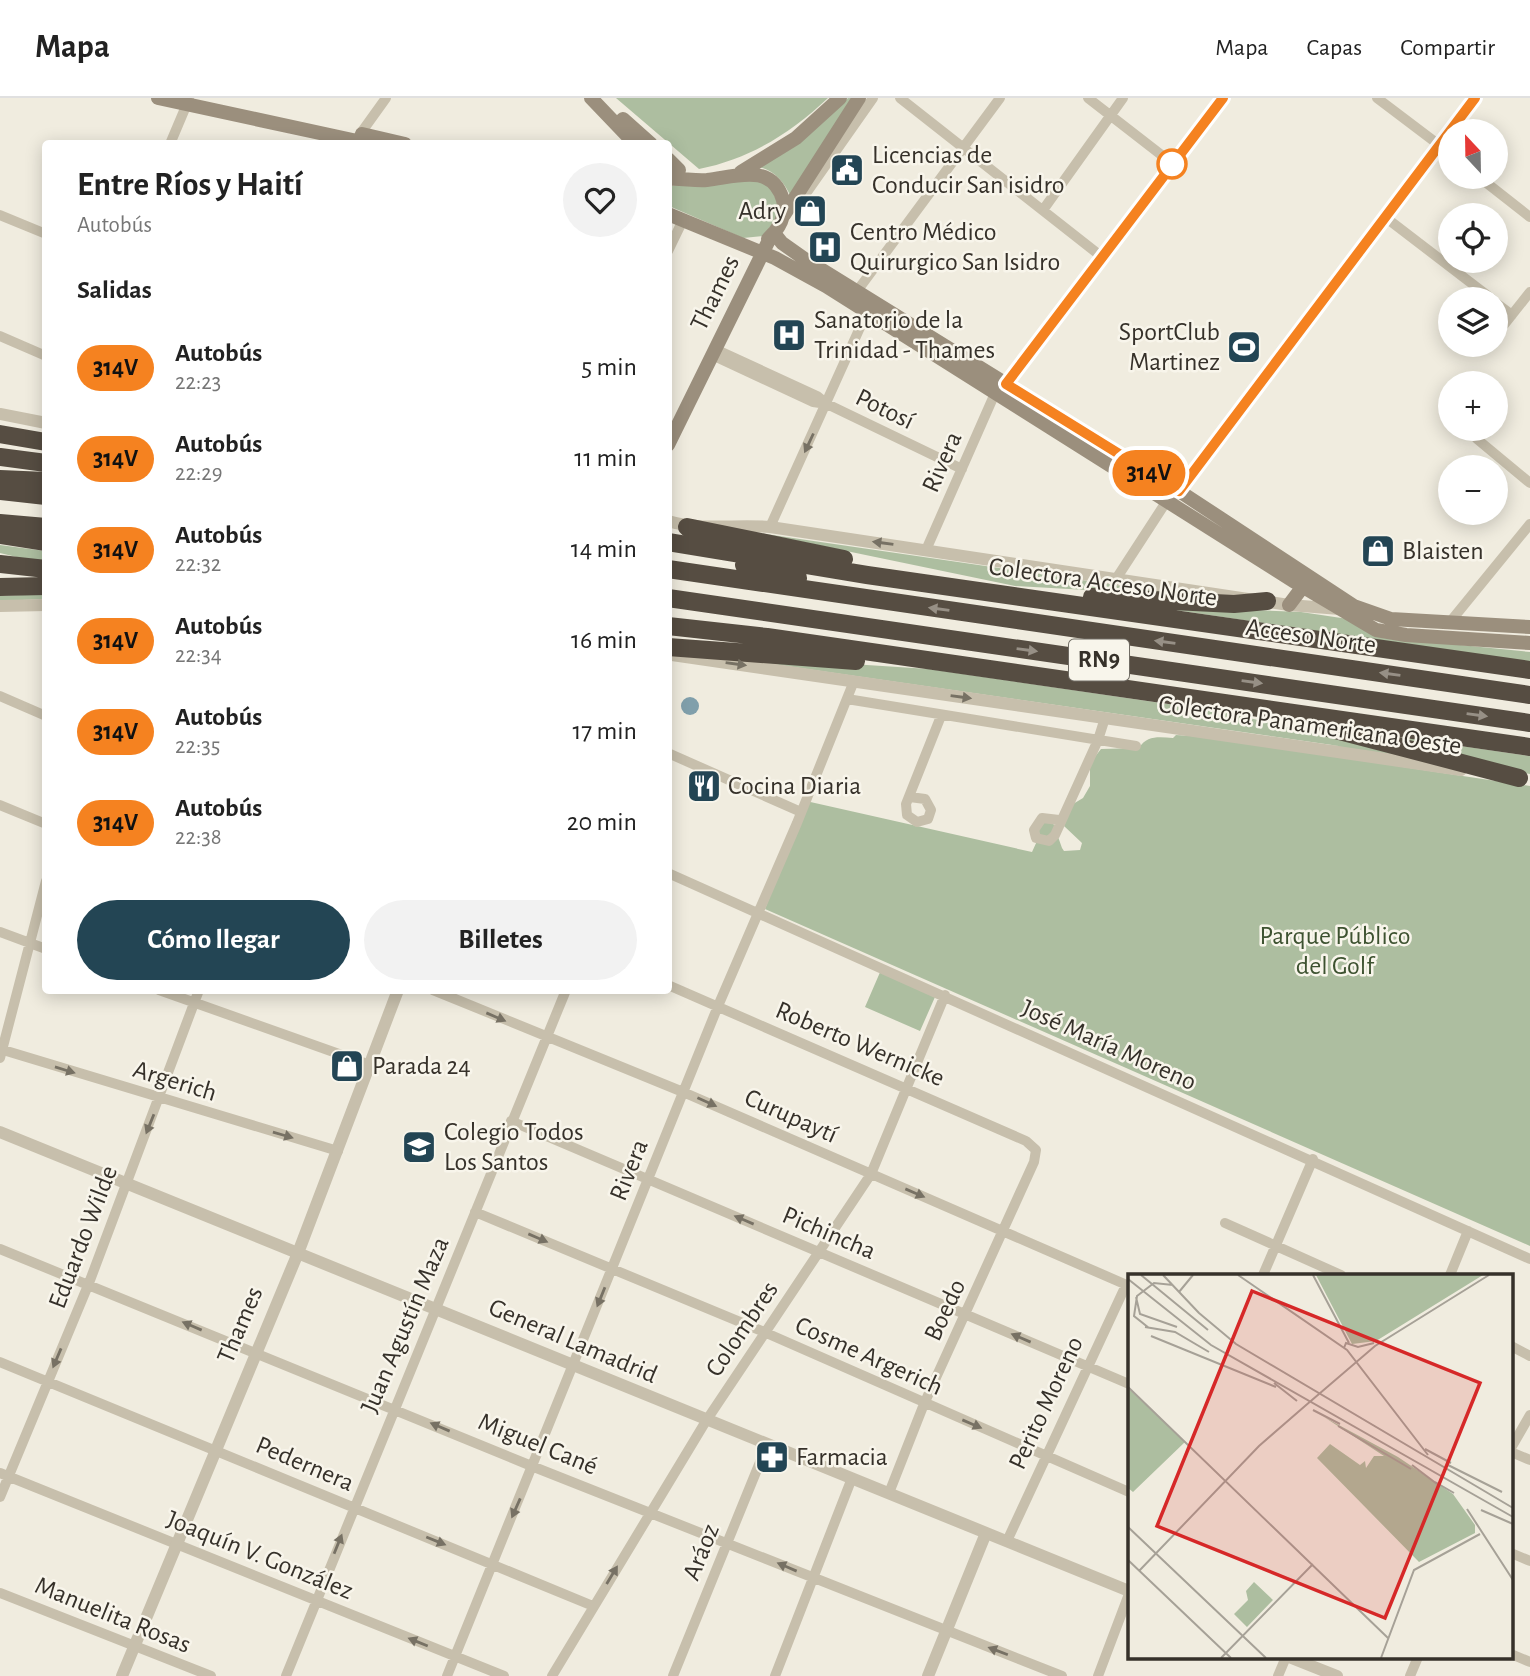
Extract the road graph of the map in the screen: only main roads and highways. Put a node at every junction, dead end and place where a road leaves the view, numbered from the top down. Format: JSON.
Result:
{"nodes":[{"id":1,"x":158,"y":98,"type":"edge"},
{"id":2,"x":591,"y":98,"type":"edge"},
{"id":3,"x":840,"y":98,"type":"edge"},
{"id":4,"x":859,"y":98,"type":"edge"},
{"id":5,"x":192,"y":100,"type":"edge"},
{"id":6,"x":609,"y":113,"type":"junction"},
{"id":7,"x":361,"y":140,"type":"edge"},
{"id":8,"x":632,"y":140,"type":"edge"},
{"id":9,"x":646,"y":140,"type":"edge"},
{"id":10,"x":672,"y":173,"type":"edge"},
{"id":11,"x":740,"y":173,"type":"junction"},
{"id":12,"x":672,"y":216,"type":"edge"},
{"id":13,"x":776,"y":229,"type":"junction"},
{"id":14,"x":740,"y":245,"type":"junction"},
{"id":15,"x":761,"y":254,"type":"junction"},
{"id":16,"x":1001,"y":388,"type":"junction"},
{"id":17,"x":0,"y":434,"type":"edge"},
{"id":18,"x":672,"y":437,"type":"edge"},
{"id":19,"x":42,"y":441,"type":"edge"},
{"id":20,"x":0,"y":457,"type":"edge"},
{"id":21,"x":42,"y":462,"type":"edge"},
{"id":22,"x":0,"y":479,"type":"edge"},
{"id":23,"x":42,"y":481,"type":"edge"},
{"id":24,"x":0,"y":491,"type":"edge"},
{"id":25,"x":42,"y":496,"type":"edge"},
{"id":26,"x":0,"y":523,"type":"edge"},
{"id":27,"x":42,"y":527,"type":"edge"},
{"id":28,"x":687,"y":527,"type":"road end"},
{"id":29,"x":0,"y":535,"type":"edge"},
{"id":30,"x":42,"y":541,"type":"edge"},
{"id":31,"x":672,"y":543,"type":"edge"},
{"id":32,"x":672,"y":552,"type":"edge"},
{"id":33,"x":0,"y":564,"type":"edge"},
{"id":34,"x":42,"y":569,"type":"edge"},
{"id":35,"x":672,"y":570,"type":"edge"},
{"id":36,"x":1306,"y":582,"type":"junction"},
{"id":37,"x":42,"y":586,"type":"edge"},
{"id":38,"x":0,"y":587,"type":"edge"},
{"id":39,"x":992,"y":593,"type":"junction"},
{"id":40,"x":672,"y":599,"type":"edge"},
{"id":41,"x":1266,"y":601,"type":"road end"},
{"id":42,"x":911,"y":605,"type":"junction"},
{"id":43,"x":1289,"y":605,"type":"road end"},
{"id":44,"x":1347,"y":608,"type":"junction"},
{"id":45,"x":672,"y":617,"type":"edge"},
{"id":46,"x":672,"y":627,"type":"edge"},
{"id":47,"x":1530,"y":627,"type":"edge"},
{"id":48,"x":894,"y":631,"type":"junction"},
{"id":49,"x":1530,"y":643,"type":"edge"},
{"id":50,"x":672,"y":647,"type":"edge"},
{"id":51,"x":975,"y":667,"type":"junction"},
{"id":52,"x":1530,"y":670,"type":"edge"},
{"id":53,"x":1530,"y":695,"type":"edge"},
{"id":54,"x":1219,"y":703,"type":"junction"},
{"id":55,"x":1530,"y":723,"type":"edge"},
{"id":56,"x":1530,"y":747,"type":"edge"},
{"id":57,"x":1524,"y":779,"type":"edge"}],
"edges":[{"from":1,"to":5,"type":"main road"},
{"from":2,"to":6,"type":"main road"},
{"from":3,"to":11,"type":"main road"},
{"from":4,"to":13,"type":"main road","name":"Thames"},
{"from":5,"to":7,"type":"main road"},
{"from":6,"to":8,"type":"main road"},
{"from":6,"to":9,"type":"main road"},
{"from":10,"to":11,"type":"main road"},
{"from":11,"to":13,"type":"main road"},
{"from":12,"to":14,"type":"main road"},
{"from":13,"to":14,"type":"main road"},
{"from":13,"to":15,"type":"main road","name":"Thames"},
{"from":13,"to":16,"type":"main road"},
{"from":14,"to":15,"type":"main road"},
{"from":15,"to":16,"type":"main road"},
{"from":15,"to":18,"type":"main road","name":"Thames"},
{"from":16,"to":36,"type":"main road"},
{"from":17,"to":19,"type":"highway"},
{"from":20,"to":21,"type":"highway"},
{"from":22,"to":23,"type":"highway"},
{"from":24,"to":25,"type":"highway"},
{"from":26,"to":27,"type":"highway"},
{"from":28,"to":39,"type":"highway"},
{"from":29,"to":30,"type":"highway"},
{"from":31,"to":39,"type":"highway","name":"Colectora Acceso Norte"},
{"from":32,"to":42,"type":"highway"},
{"from":33,"to":34,"type":"highway"},
{"from":35,"to":42,"type":"highway","name":"Acceso Norte","number":"RN9"},
{"from":36,"to":43,"type":"main road"},
{"from":36,"to":44,"type":"main road"},
{"from":37,"to":38,"type":"highway"},
{"from":39,"to":41,"type":"highway"},
{"from":39,"to":52,"type":"highway","name":"Colectora Acceso Norte"},
{"from":40,"to":48,"type":"highway","name":"Acceso Norte","number":"RN9"},
{"from":53,"to":42,"type":"highway","name":"Acceso Norte","number":"RN9","one_way":true},
{"from":44,"to":47,"type":"main road"},
{"from":44,"to":49,"type":"main road"},
{"from":45,"to":48,"type":"highway"},
{"from":46,"to":51,"type":"highway"},
{"from":48,"to":55,"type":"highway","name":"Acceso Norte","number":"RN9","one_way":true},
{"from":50,"to":51,"type":"highway"},
{"from":51,"to":54,"type":"highway"},
{"from":54,"to":56,"type":"highway"},
{"from":54,"to":57,"type":"highway"}]}
